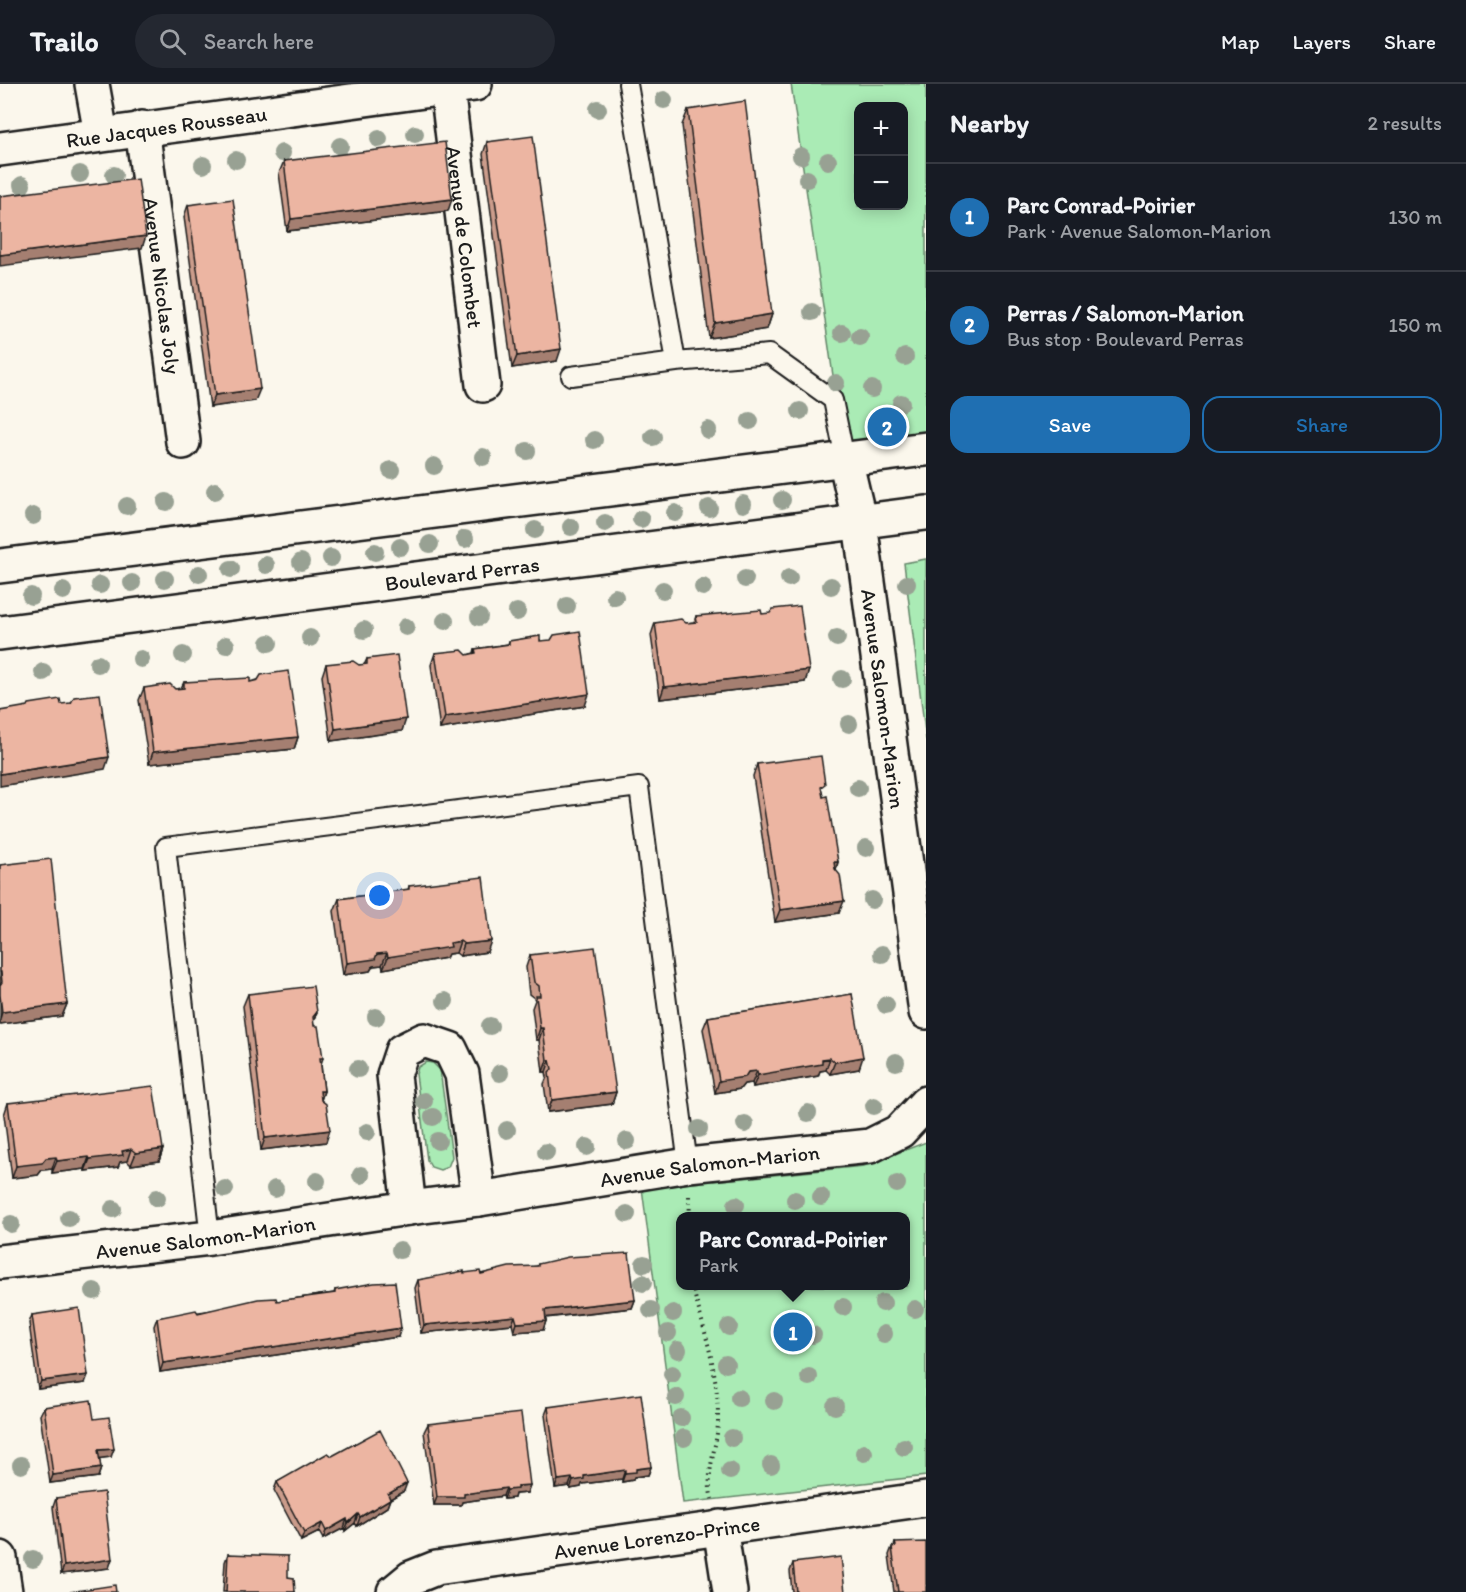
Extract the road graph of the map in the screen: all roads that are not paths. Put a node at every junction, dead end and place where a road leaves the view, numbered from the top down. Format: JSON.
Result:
{"nodes":[{"id":1,"x":92,"y":84,"type":"edge"},
{"id":2,"x":628,"y":84,"type":"edge"},
{"id":3,"x":461,"y":86,"type":"edge"},
{"id":4,"x":390,"y":89,"type":"edge"},
{"id":5,"x":142,"y":129,"type":"junction"},
{"id":6,"x":101,"y":134,"type":"junction"},
{"id":7,"x":0,"y":149,"type":"edge"},
{"id":8,"x":676,"y":362,"type":"junction"},
{"id":9,"x":571,"y":376,"type":"dead end"},
{"id":10,"x":483,"y":385,"type":"dead end"},
{"id":11,"x":183,"y":442,"type":"dead end"},
{"id":12,"x":926,"y":448,"type":"edge"},
{"id":13,"x":845,"y":459,"type":"junction"},
{"id":14,"x":926,"y":513,"type":"edge"},
{"id":15,"x":860,"y":523,"type":"junction"},
{"id":16,"x":0,"y":566,"type":"edge"},
{"id":17,"x":0,"y":633,"type":"edge"},
{"id":18,"x":926,"y":1012,"type":"edge"},
{"id":19,"x":926,"y":1103,"type":"edge"},
{"id":20,"x":688,"y":1165,"type":"junction"},
{"id":21,"x":479,"y":1199,"type":"junction"},
{"id":22,"x":409,"y":1209,"type":"junction"},
{"id":23,"x":210,"y":1238,"type":"junction"},
{"id":24,"x":0,"y":1262,"type":"edge"},
{"id":25,"x":926,"y":1499,"type":"edge"},
{"id":26,"x":720,"y":1527,"type":"junction"},
{"id":27,"x":0,"y":1558,"type":"edge"},
{"id":28,"x":5,"y":1592,"type":"edge"},
{"id":29,"x":394,"y":1592,"type":"edge"},
{"id":30,"x":730,"y":1592,"type":"edge"}],
"edges":[{"from":1,"to":6,"type":"street"},
{"from":2,"to":8,"type":"lane"},
{"from":3,"to":4,"type":"street","name":"Rue Jacques Rousseau"},
{"from":3,"to":10,"type":"street","name":"Avenue de Colombet"},
{"from":4,"to":5,"type":"street","name":"Rue Jacques Rousseau"},
{"from":5,"to":6,"type":"street","name":"Rue Jacques Rousseau"},
{"from":5,"to":11,"type":"street","name":"Avenue Nicolas Joly"},
{"from":6,"to":7,"type":"street","name":"Rue Jacques Rousseau"},
{"from":8,"to":9,"type":"lane"},
{"from":8,"to":13,"type":"lane"},
{"from":12,"to":13,"type":"street"},
{"from":13,"to":15,"type":"street","name":"Avenue Salomon-Marion"},
{"from":13,"to":16,"type":"street"},
{"from":14,"to":15,"type":"street","name":"Boulevard Perras"},
{"from":15,"to":17,"type":"street","name":"Boulevard Perras"},
{"from":15,"to":18,"type":"street","name":"Avenue Salomon-Marion"},
{"from":19,"to":20,"type":"street","name":"Avenue Salomon-Marion"},
{"from":20,"to":21,"type":"street","name":"Avenue Salomon-Marion"},
{"from":20,"to":23,"type":"lane"},
{"from":21,"to":22,"type":"street","name":"Avenue Salomon-Marion"},
{"from":21,"to":22,"type":"street"},
{"from":22,"to":23,"type":"street","name":"Avenue Salomon-Marion"},
{"from":23,"to":24,"type":"street","name":"Avenue Salomon-Marion"},
{"from":25,"to":26,"type":"street","name":"Avenue Lorenzo-Prince"},
{"from":26,"to":29,"type":"street","name":"Avenue Lorenzo-Prince"},
{"from":26,"to":30,"type":"street"},
{"from":27,"to":28,"type":"street"}]}
